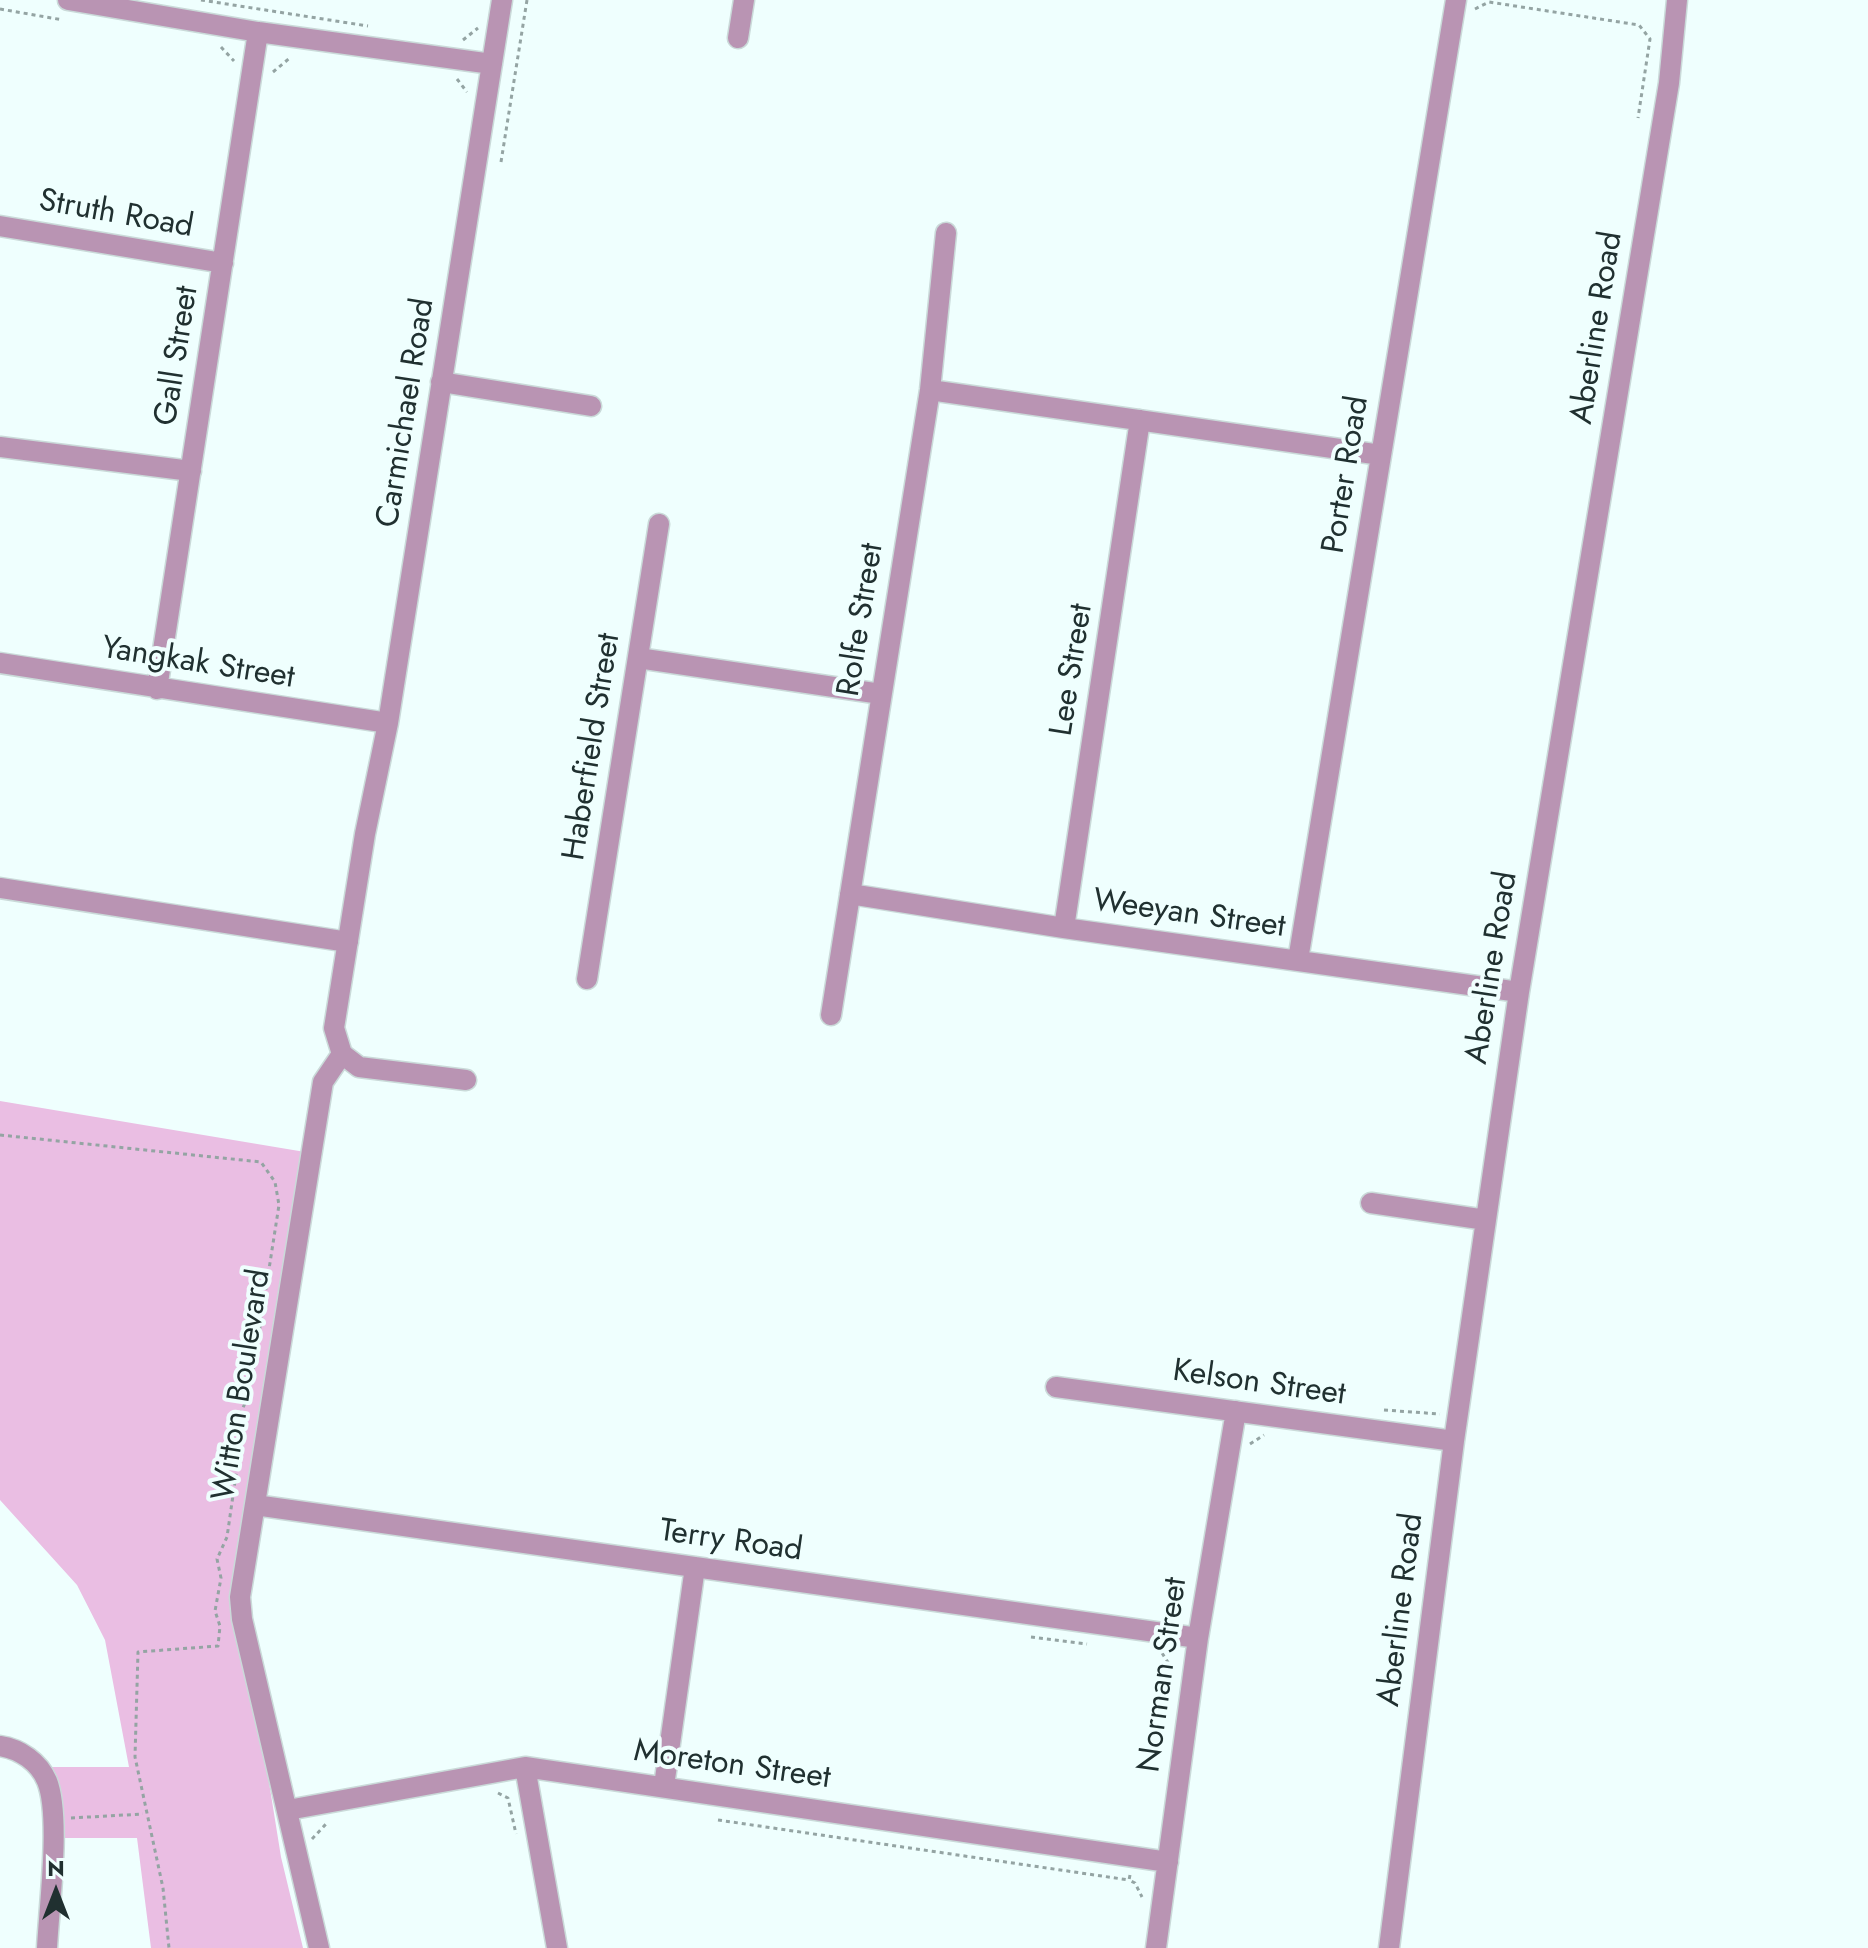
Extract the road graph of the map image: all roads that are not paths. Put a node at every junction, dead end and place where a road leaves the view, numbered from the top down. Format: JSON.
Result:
{"nodes":[{"id":1,"x":502,"y":0,"type":"edge"},
{"id":2,"x":744,"y":0,"type":"edge"},
{"id":3,"x":1456,"y":0,"type":"edge"},
{"id":4,"x":1677,"y":0,"type":"edge"},
{"id":5,"x":66,"y":10,"type":"edge"},
{"id":6,"x":258,"y":32,"type":"junction"},
{"id":7,"x":738,"y":38,"type":"dead end"},
{"id":8,"x":492,"y":64,"type":"junction"},
{"id":9,"x":0,"y":226,"type":"edge"},
{"id":10,"x":946,"y":233,"type":"dead end"},
{"id":11,"x":223,"y":263,"type":"junction"},
{"id":12,"x":441,"y":382,"type":"junction"},
{"id":13,"x":930,"y":390,"type":"junction"},
{"id":14,"x":591,"y":406,"type":"dead end"},
{"id":15,"x":1140,"y":420,"type":"junction"},
{"id":16,"x":0,"y":447,"type":"edge"},
{"id":17,"x":1381,"y":455,"type":"junction"},
{"id":18,"x":191,"y":471,"type":"junction"},
{"id":19,"x":659,"y":524,"type":"dead end"},
{"id":20,"x":638,"y":658,"type":"junction"},
{"id":21,"x":0,"y":663,"type":"edge"},
{"id":22,"x":157,"y":689,"type":"junction"},
{"id":23,"x":881,"y":694,"type":"junction"},
{"id":24,"x":388,"y":723,"type":"junction"},
{"id":25,"x":0,"y":888,"type":"edge"},
{"id":26,"x":850,"y":894,"type":"junction"},
{"id":27,"x":1064,"y":928,"type":"junction"},
{"id":28,"x":348,"y":942,"type":"junction"},
{"id":29,"x":1298,"y":960,"type":"junction"},
{"id":30,"x":587,"y":979,"type":"dead end"},
{"id":31,"x":1519,"y":992,"type":"junction"},
{"id":32,"x":831,"y":1015,"type":"dead end"},
{"id":33,"x":342,"y":1054,"type":"junction"},
{"id":34,"x":466,"y":1080,"type":"dead end"},
{"id":35,"x":1371,"y":1203,"type":"dead end"},
{"id":36,"x":1486,"y":1220,"type":"junction"},
{"id":37,"x":1056,"y":1387,"type":"dead end"},
{"id":38,"x":1236,"y":1411,"type":"junction"},
{"id":39,"x":1454,"y":1441,"type":"junction"},
{"id":40,"x":255,"y":1505,"type":"junction"},
{"id":41,"x":695,"y":1567,"type":"junction"},
{"id":42,"x":1198,"y":1638,"type":"junction"},
{"id":43,"x":0,"y":1746,"type":"edge"},
{"id":44,"x":525,"y":1767,"type":"junction"},
{"id":45,"x":664,"y":1786,"type":"junction"},
{"id":46,"x":288,"y":1810,"type":"junction"},
{"id":47,"x":1168,"y":1862,"type":"junction"},
{"id":48,"x":47,"y":1948,"type":"edge"},
{"id":49,"x":319,"y":1948,"type":"edge"},
{"id":50,"x":557,"y":1948,"type":"edge"},
{"id":51,"x":1156,"y":1948,"type":"edge"},
{"id":52,"x":1389,"y":1948,"type":"edge"}],
"edges":[{"from":1,"to":8,"type":"street","name":"Carmichael Road"},
{"from":2,"to":7,"type":"street"},
{"from":3,"to":17,"type":"street","name":"Porter Road"},
{"from":4,"to":31,"type":"street","name":"Aberline Road"},
{"from":5,"to":6,"type":"street"},
{"from":6,"to":8,"type":"street"},
{"from":6,"to":11,"type":"street","name":"Gall Street"},
{"from":8,"to":12,"type":"street","name":"Carmichael Road"},
{"from":9,"to":11,"type":"street","name":"Struth Road"},
{"from":10,"to":13,"type":"street","name":"Rolfe Street"},
{"from":11,"to":18,"type":"street","name":"Gall Street"},
{"from":12,"to":14,"type":"street"},
{"from":12,"to":24,"type":"street","name":"Carmichael Road"},
{"from":13,"to":15,"type":"street"},
{"from":13,"to":23,"type":"street","name":"Rolfe Street"},
{"from":15,"to":17,"type":"street"},
{"from":15,"to":27,"type":"street","name":"Lee Street"},
{"from":16,"to":18,"type":"street"},
{"from":17,"to":29,"type":"street","name":"Porter Road"},
{"from":18,"to":22,"type":"street","name":"Gall Street"},
{"from":19,"to":20,"type":"street","name":"Haberfield Street"},
{"from":20,"to":23,"type":"street"},
{"from":20,"to":30,"type":"street","name":"Haberfield Street"},
{"from":21,"to":22,"type":"street","name":"Yangkak Street"},
{"from":22,"to":24,"type":"street","name":"Yangkak Street"},
{"from":23,"to":26,"type":"street","name":"Rolfe Street"},
{"from":24,"to":28,"type":"street","name":"Carmichael Road"},
{"from":25,"to":28,"type":"street"},
{"from":26,"to":27,"type":"street","name":"Weeyan Street"},
{"from":26,"to":32,"type":"street","name":"Rolfe Street"},
{"from":27,"to":29,"type":"street","name":"Weeyan Street"},
{"from":28,"to":33,"type":"street"},
{"from":29,"to":31,"type":"street","name":"Weeyan Street"},
{"from":31,"to":36,"type":"street","name":"Aberline Road"},
{"from":33,"to":34,"type":"street"},
{"from":33,"to":40,"type":"street","name":"Witton Boulevard"},
{"from":35,"to":36,"type":"street"},
{"from":36,"to":39,"type":"street","name":"Aberline Road"},
{"from":37,"to":38,"type":"street","name":"Kelson Street"},
{"from":38,"to":39,"type":"street","name":"Kelson Street"},
{"from":38,"to":42,"type":"street","name":"Norman Street"},
{"from":39,"to":52,"type":"street","name":"Aberline Road"},
{"from":40,"to":41,"type":"street","name":"Terry Road"},
{"from":40,"to":46,"type":"street","name":"Witton Boulevard"},
{"from":41,"to":42,"type":"street","name":"Terry Road"},
{"from":41,"to":45,"type":"street"},
{"from":42,"to":47,"type":"street","name":"Norman Street"},
{"from":43,"to":48,"type":"street"},
{"from":44,"to":45,"type":"street","name":"Moreton Street"},
{"from":44,"to":46,"type":"street","name":"Moreton Street"},
{"from":44,"to":50,"type":"street"},
{"from":45,"to":47,"type":"street","name":"Moreton Street"},
{"from":46,"to":49,"type":"street","name":"Witton Boulevard"},
{"from":47,"to":51,"type":"street","name":"Norman Street"}]}
